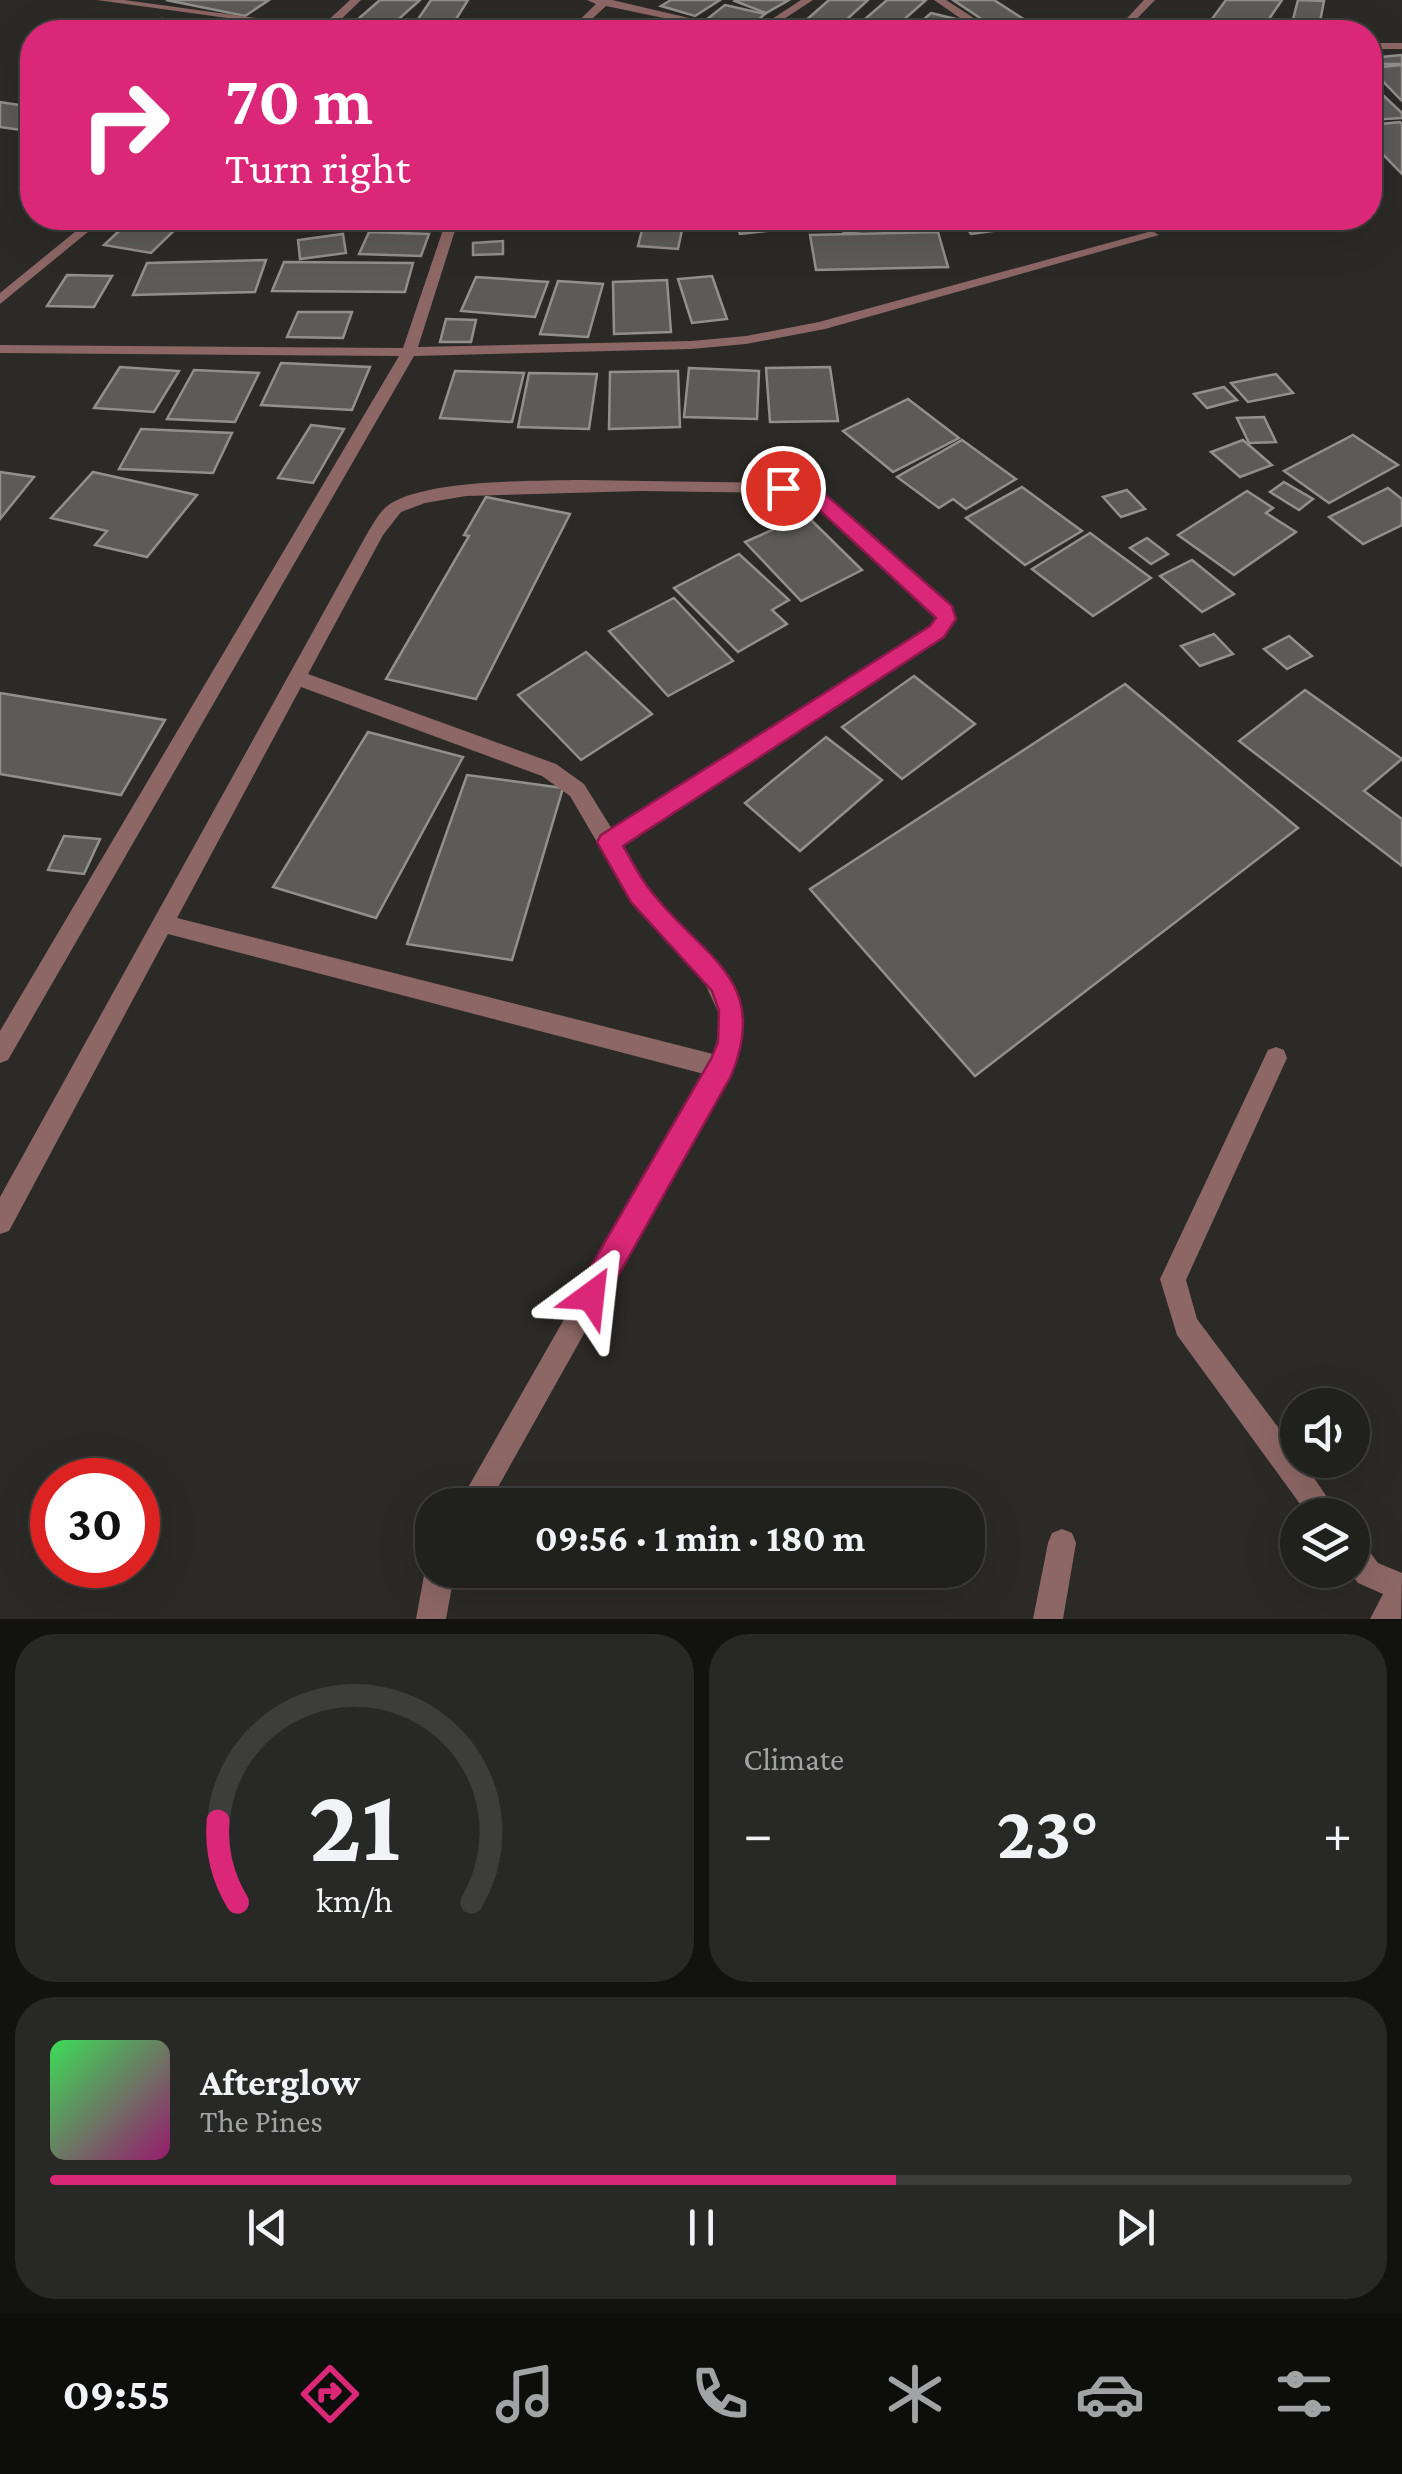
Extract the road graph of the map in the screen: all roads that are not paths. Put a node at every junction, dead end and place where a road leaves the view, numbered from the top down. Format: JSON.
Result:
{"nodes":[{"id":1,"x":102,"y":0,"type":"edge"},
{"id":2,"x":356,"y":0,"type":"edge"},
{"id":3,"x":808,"y":0,"type":"edge"},
{"id":4,"x":939,"y":0,"type":"edge"},
{"id":5,"x":1150,"y":0,"type":"edge"},
{"id":6,"x":600,"y":1,"type":"edge"},
{"id":7,"x":240,"y":20,"type":"edge"},
{"id":8,"x":335,"y":20,"type":"edge"},
{"id":9,"x":583,"y":20,"type":"edge"},
{"id":10,"x":688,"y":20,"type":"edge"},
{"id":11,"x":777,"y":20,"type":"edge"},
{"id":12,"x":970,"y":20,"type":"edge"},
{"id":13,"x":1131,"y":20,"type":"edge"},
{"id":14,"x":85,"y":230,"type":"edge"},
{"id":15,"x":449,"y":230,"type":"edge"},
{"id":16,"x":1152,"y":236,"type":"dead end"},
{"id":17,"x":0,"y":300,"type":"edge"},
{"id":18,"x":0,"y":349,"type":"edge"},
{"id":19,"x":410,"y":352,"type":"junction"},
{"id":20,"x":298,"y":678,"type":"junction"},
{"id":21,"x":609,"y":842,"type":"junction"},
{"id":22,"x":165,"y":924,"type":"junction"},
{"id":23,"x":0,"y":1052,"type":"edge"},
{"id":24,"x":1276,"y":1058,"type":"dead end"},
{"id":25,"x":721,"y":1067,"type":"junction"},
{"id":26,"x":0,"y":1222,"type":"edge"},
{"id":27,"x":482,"y":1488,"type":"edge"},
{"id":28,"x":1312,"y":1498,"type":"edge"},
{"id":29,"x":1062,"y":1543,"type":"dead end"},
{"id":30,"x":1370,"y":1574,"type":"edge"},
{"id":31,"x":437,"y":1588,"type":"edge"},
{"id":32,"x":1402,"y":1588,"type":"edge"},
{"id":33,"x":431,"y":1619,"type":"edge"},
{"id":34,"x":1048,"y":1619,"type":"edge"},
{"id":35,"x":1385,"y":1619,"type":"edge"}],
"edges":[{"from":1,"to":7,"type":"street"},
{"from":2,"to":8,"type":"street"},
{"from":3,"to":11,"type":"street"},
{"from":4,"to":12,"type":"street"},
{"from":5,"to":13,"type":"street"},
{"from":6,"to":9,"type":"street"},
{"from":6,"to":10,"type":"street"},
{"from":14,"to":17,"type":"street"},
{"from":15,"to":19,"type":"street"},
{"from":16,"to":19,"type":"street"},
{"from":18,"to":19,"type":"street"},
{"from":19,"to":23,"type":"street"},
{"from":20,"to":21,"type":"street"},
{"from":20,"to":21,"type":"street"},
{"from":20,"to":22,"type":"street"},
{"from":21,"to":25,"type":"street"},
{"from":22,"to":25,"type":"street"},
{"from":22,"to":26,"type":"street"},
{"from":24,"to":28,"type":"street"},
{"from":25,"to":27,"type":"street"},
{"from":29,"to":34,"type":"street"},
{"from":30,"to":32,"type":"street"},
{"from":31,"to":33,"type":"street"},
{"from":32,"to":35,"type":"street"}]}
